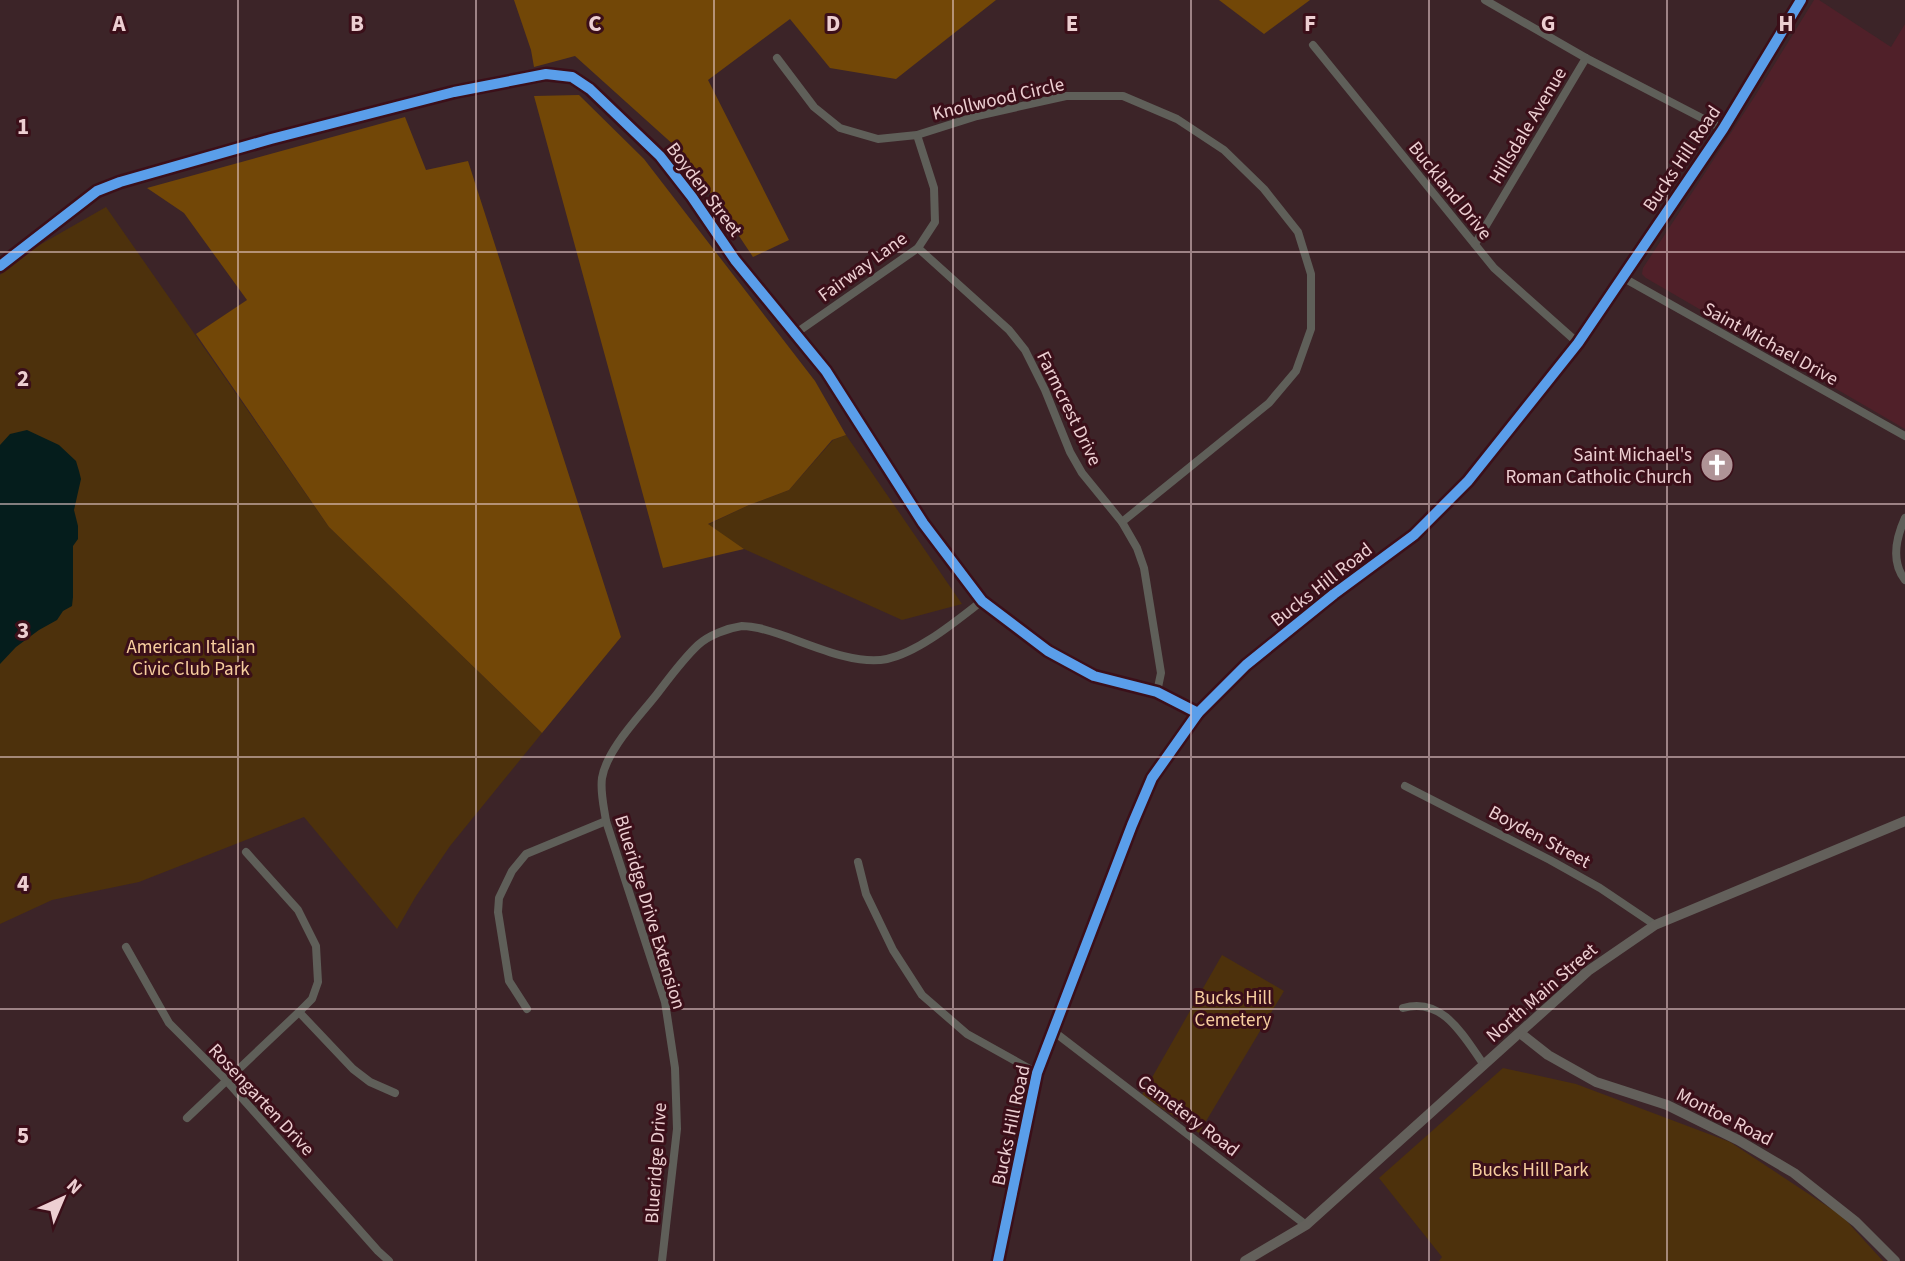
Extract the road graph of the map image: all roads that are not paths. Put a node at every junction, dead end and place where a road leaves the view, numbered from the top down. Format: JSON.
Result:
{"nodes":[{"id":1,"x":1485,"y":0,"type":"edge"},
{"id":2,"x":1801,"y":0,"type":"edge"},
{"id":3,"x":1313,"y":45,"type":"dead end"},
{"id":4,"x":778,"y":58,"type":"dead end"},
{"id":5,"x":1586,"y":58,"type":"junction"},
{"id":6,"x":1723,"y":129,"type":"junction"},
{"id":7,"x":917,"y":135,"type":"junction"},
{"id":8,"x":1475,"y":244,"type":"junction"},
{"id":9,"x":918,"y":248,"type":"junction"},
{"id":10,"x":0,"y":266,"type":"edge"},
{"id":11,"x":1622,"y":277,"type":"junction"},
{"id":12,"x":796,"y":333,"type":"junction"},
{"id":13,"x":1578,"y":343,"type":"junction"},
{"id":14,"x":1905,"y":436,"type":"edge"},
{"id":15,"x":1905,"y":518,"type":"edge"},
{"id":16,"x":1122,"y":522,"type":"junction"},
{"id":17,"x":1905,"y":580,"type":"edge"},
{"id":18,"x":982,"y":601,"type":"junction"},
{"id":19,"x":1157,"y":692,"type":"junction"},
{"id":20,"x":1198,"y":713,"type":"junction"},
{"id":21,"x":1405,"y":786,"type":"dead end"},
{"id":22,"x":606,"y":821,"type":"junction"},
{"id":23,"x":1905,"y":821,"type":"edge"},
{"id":24,"x":246,"y":852,"type":"dead end"},
{"id":25,"x":859,"y":862,"type":"dead end"},
{"id":26,"x":1655,"y":925,"type":"junction"},
{"id":27,"x":126,"y":947,"type":"dead end"},
{"id":28,"x":1403,"y":1008,"type":"dead end"},
{"id":29,"x":527,"y":1009,"type":"dead end"},
{"id":30,"x":299,"y":1012,"type":"junction"},
{"id":31,"x":1053,"y":1031,"type":"junction"},
{"id":32,"x":1520,"y":1033,"type":"junction"},
{"id":33,"x":1484,"y":1065,"type":"junction"},
{"id":34,"x":675,"y":1068,"type":"joint"},
{"id":35,"x":1037,"y":1073,"type":"junction"},
{"id":36,"x":226,"y":1080,"type":"junction"},
{"id":37,"x":395,"y":1093,"type":"dead end"},
{"id":38,"x":187,"y":1118,"type":"dead end"},
{"id":39,"x":1306,"y":1225,"type":"junction"},
{"id":40,"x":389,"y":1261,"type":"edge"},
{"id":41,"x":662,"y":1261,"type":"edge"},
{"id":42,"x":998,"y":1261,"type":"edge"},
{"id":43,"x":1245,"y":1261,"type":"edge"},
{"id":44,"x":1895,"y":1261,"type":"edge"}],
"edges":[{"from":1,"to":5,"type":"street"},
{"from":2,"to":6,"type":"street","name":"Bucks Hill Road"},
{"from":3,"to":8,"type":"street","name":"Buckland Drive"},
{"from":4,"to":7,"type":"street","name":"Knollwood Circle"},
{"from":5,"to":6,"type":"street"},
{"from":5,"to":8,"type":"street","name":"Hillsdale Avenue"},
{"from":6,"to":11,"type":"street","name":"Bucks Hill Road"},
{"from":7,"to":9,"type":"street","name":"Fairway Lane"},
{"from":7,"to":16,"type":"street","name":"Knollwood Circle"},
{"from":8,"to":13,"type":"street","name":"Buckland Drive"},
{"from":9,"to":12,"type":"street","name":"Fairway Lane"},
{"from":9,"to":16,"type":"street","name":"Farmcrest Drive"},
{"from":10,"to":12,"type":"street","name":"Boyden Street"},
{"from":11,"to":13,"type":"street","name":"Bucks Hill Road"},
{"from":11,"to":14,"type":"street","name":"Saint Michael Drive"},
{"from":12,"to":18,"type":"street","name":"Boyden Street"},
{"from":13,"to":20,"type":"street","name":"Bucks Hill Road"},
{"from":15,"to":17,"type":"street"},
{"from":16,"to":19,"type":"street","name":"Farmcrest Drive"},
{"from":18,"to":19,"type":"street","name":"Boyden Street"},
{"from":18,"to":22,"type":"street","name":"Blueridge Drive Extension"},
{"from":19,"to":20,"type":"street","name":"Boyden Street"},
{"from":20,"to":31,"type":"street","name":"Bucks Hill Road"},
{"from":21,"to":26,"type":"street","name":"Boyden Street"},
{"from":22,"to":29,"type":"street"},
{"from":22,"to":34,"type":"street","name":"Blueridge Drive Extension"},
{"from":23,"to":26,"type":"street","name":"North Main Street"},
{"from":24,"to":30,"type":"street"},
{"from":25,"to":35,"type":"street"},
{"from":26,"to":32,"type":"street","name":"North Main Street"},
{"from":27,"to":36,"type":"street","name":"Rosengarten Drive"},
{"from":28,"to":33,"type":"street"},
{"from":30,"to":36,"type":"street"},
{"from":30,"to":37,"type":"street"},
{"from":31,"to":35,"type":"street","name":"Bucks Hill Road"},
{"from":31,"to":39,"type":"street","name":"Cemetery Road"},
{"from":32,"to":33,"type":"street","name":"North Main Street"},
{"from":32,"to":44,"type":"street","name":"Montoe Road"},
{"from":33,"to":39,"type":"street","name":"North Main Street"},
{"from":34,"to":41,"type":"street","name":"Blueridge Drive"},
{"from":35,"to":42,"type":"street","name":"Bucks Hill Road"},
{"from":36,"to":38,"type":"street"},
{"from":36,"to":40,"type":"street","name":"Rosengarten Drive"},
{"from":39,"to":43,"type":"street","name":"North Main Street"}]}
